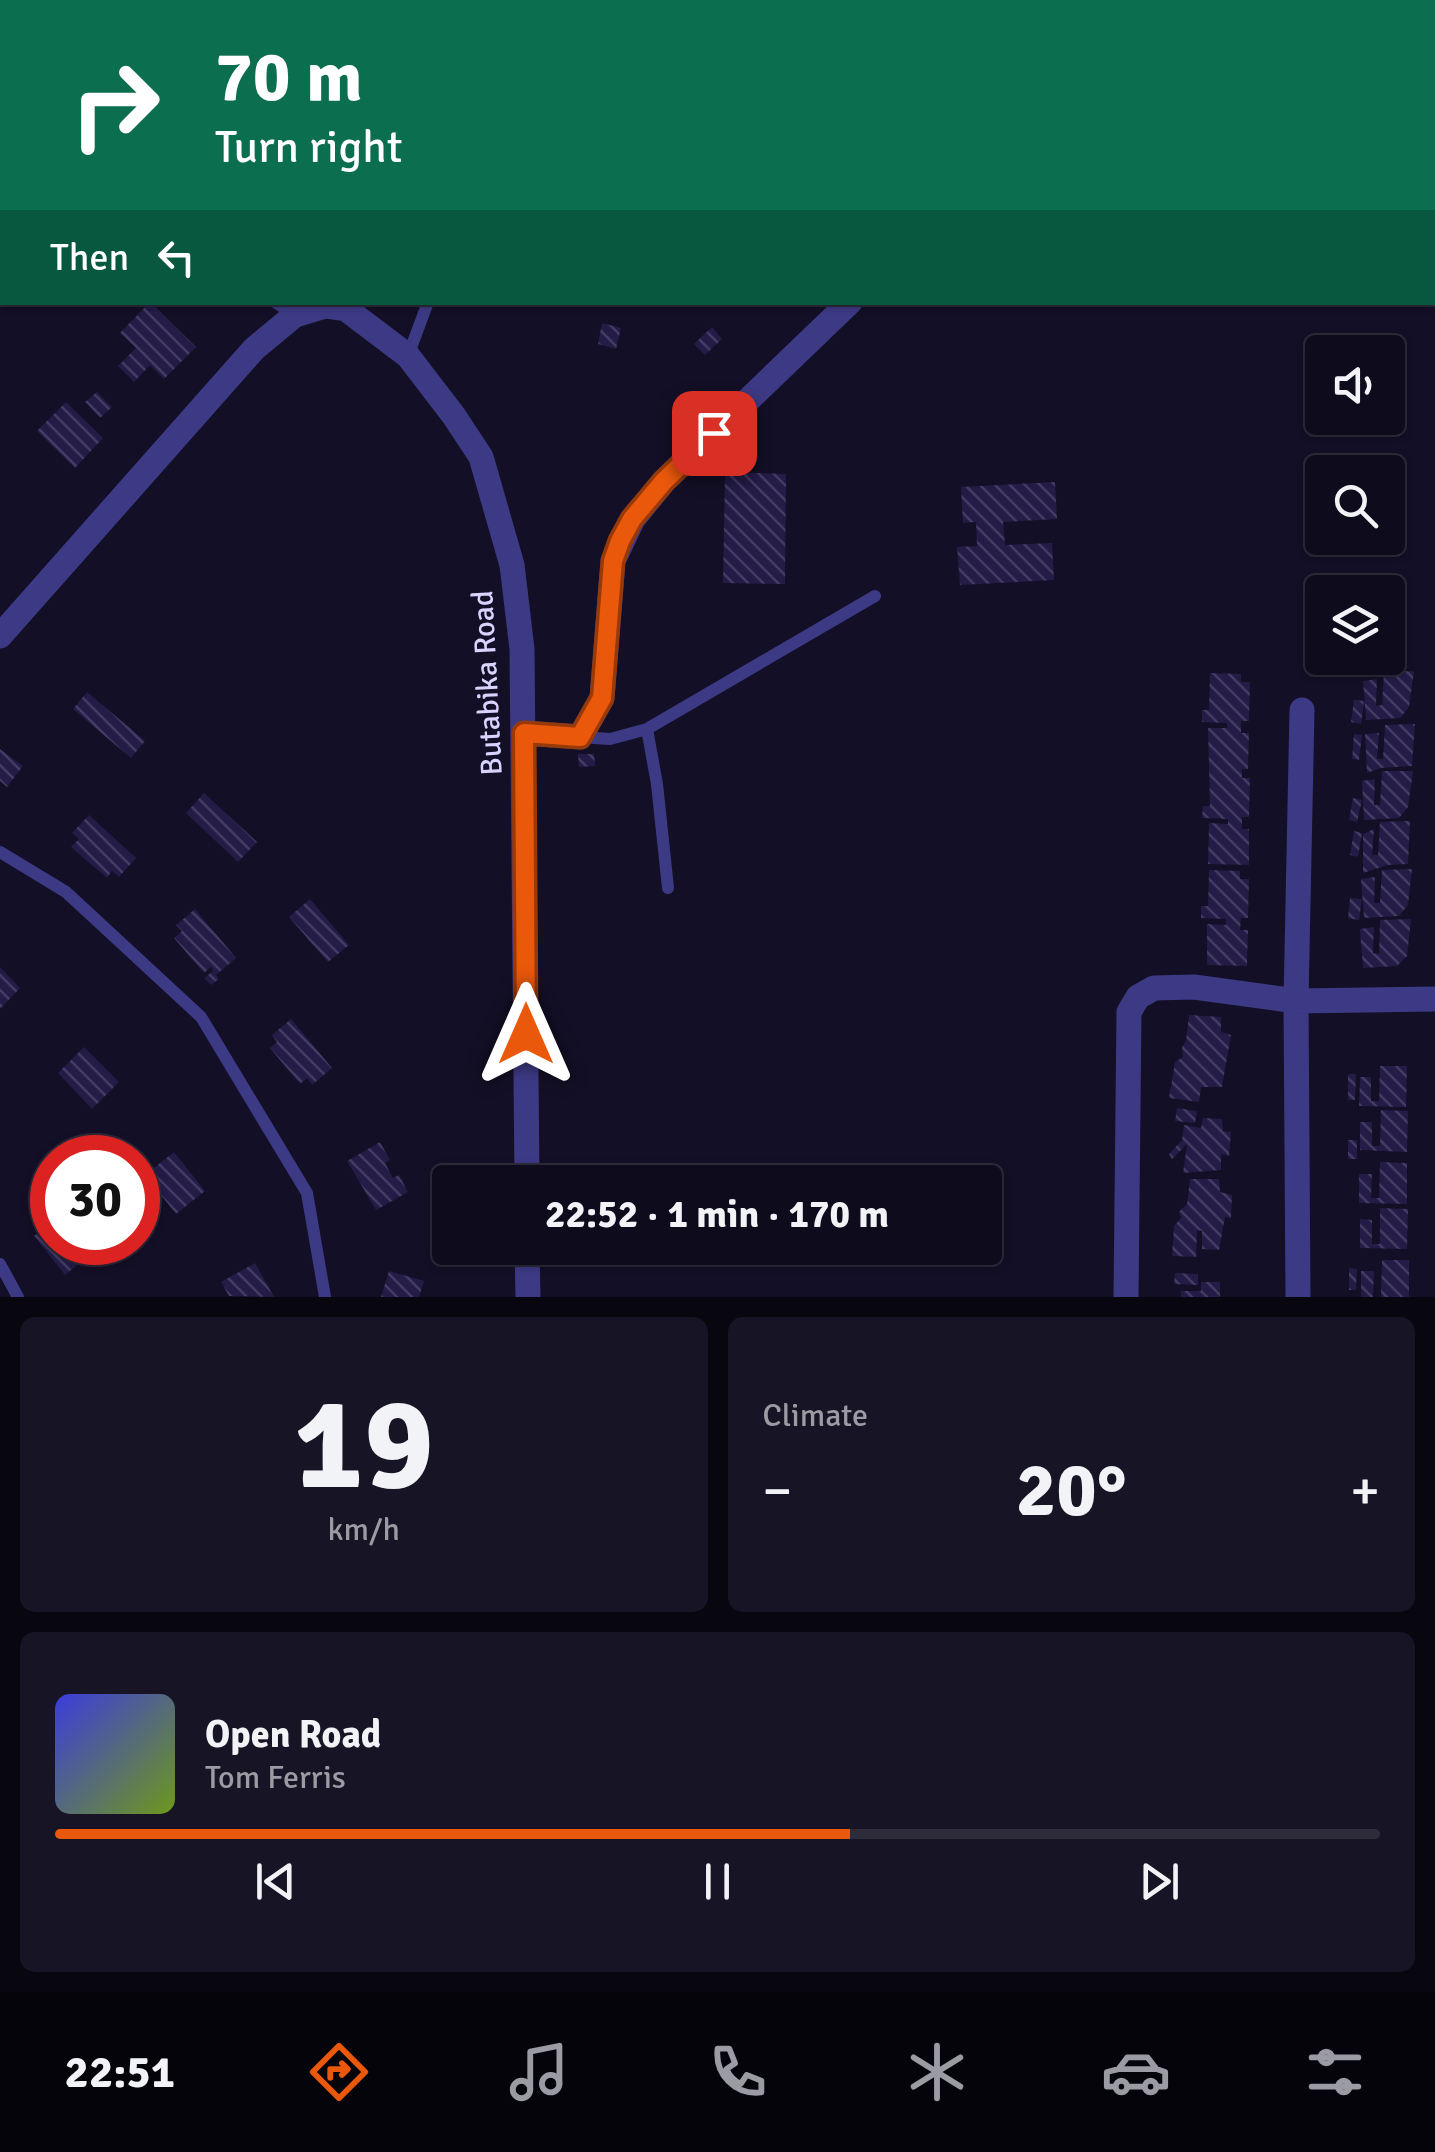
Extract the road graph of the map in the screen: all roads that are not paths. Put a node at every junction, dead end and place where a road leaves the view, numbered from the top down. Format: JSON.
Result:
{"nodes":[{"id":1,"x":319,"y":305,"type":"edge"},
{"id":2,"x":330,"y":305,"type":"edge"},
{"id":3,"x":427,"y":305,"type":"edge"},
{"id":4,"x":847,"y":305,"type":"edge"},
{"id":5,"x":285,"y":309,"type":"edge"},
{"id":6,"x":408,"y":356,"type":"junction"},
{"id":7,"x":874,"y":596,"type":"dead end"},
{"id":8,"x":0,"y":636,"type":"edge"},
{"id":9,"x":1302,"y":710,"type":"dead end"},
{"id":10,"x":647,"y":729,"type":"junction"},
{"id":11,"x":524,"y":733,"type":"junction"},
{"id":12,"x":580,"y":737,"type":"junction"},
{"id":13,"x":0,"y":852,"type":"edge"},
{"id":14,"x":668,"y":888,"type":"dead end"},
{"id":15,"x":1435,"y":999,"type":"edge"},
{"id":16,"x":1296,"y":1001,"type":"junction"},
{"id":17,"x":527,"y":1165,"type":"edge"},
{"id":18,"x":0,"y":1264,"type":"edge"},
{"id":19,"x":528,"y":1265,"type":"edge"},
{"id":20,"x":18,"y":1297,"type":"edge"},
{"id":21,"x":325,"y":1297,"type":"edge"},
{"id":22,"x":528,"y":1297,"type":"edge"},
{"id":23,"x":1126,"y":1297,"type":"edge"},
{"id":24,"x":1298,"y":1297,"type":"edge"}],
"edges":[{"from":1,"to":5,"type":"street","name":"Butabika Road"},
{"from":2,"to":6,"type":"street","name":"Butabika Road"},
{"from":3,"to":6,"type":"lane"},
{"from":4,"to":12,"type":"street"},
{"from":5,"to":8,"type":"street","name":"Butabika Road"},
{"from":6,"to":11,"type":"street","name":"Butabika Road"},
{"from":7,"to":10,"type":"lane"},
{"from":9,"to":16,"type":"street"},
{"from":10,"to":12,"type":"lane"},
{"from":10,"to":14,"type":"lane"},
{"from":11,"to":12,"type":"street"},
{"from":11,"to":17,"type":"street","name":"Butabika Road"},
{"from":13,"to":21,"type":"lane"},
{"from":15,"to":16,"type":"street"},
{"from":16,"to":23,"type":"street"},
{"from":16,"to":24,"type":"street"},
{"from":18,"to":20,"type":"lane"},
{"from":19,"to":22,"type":"street"}]}
